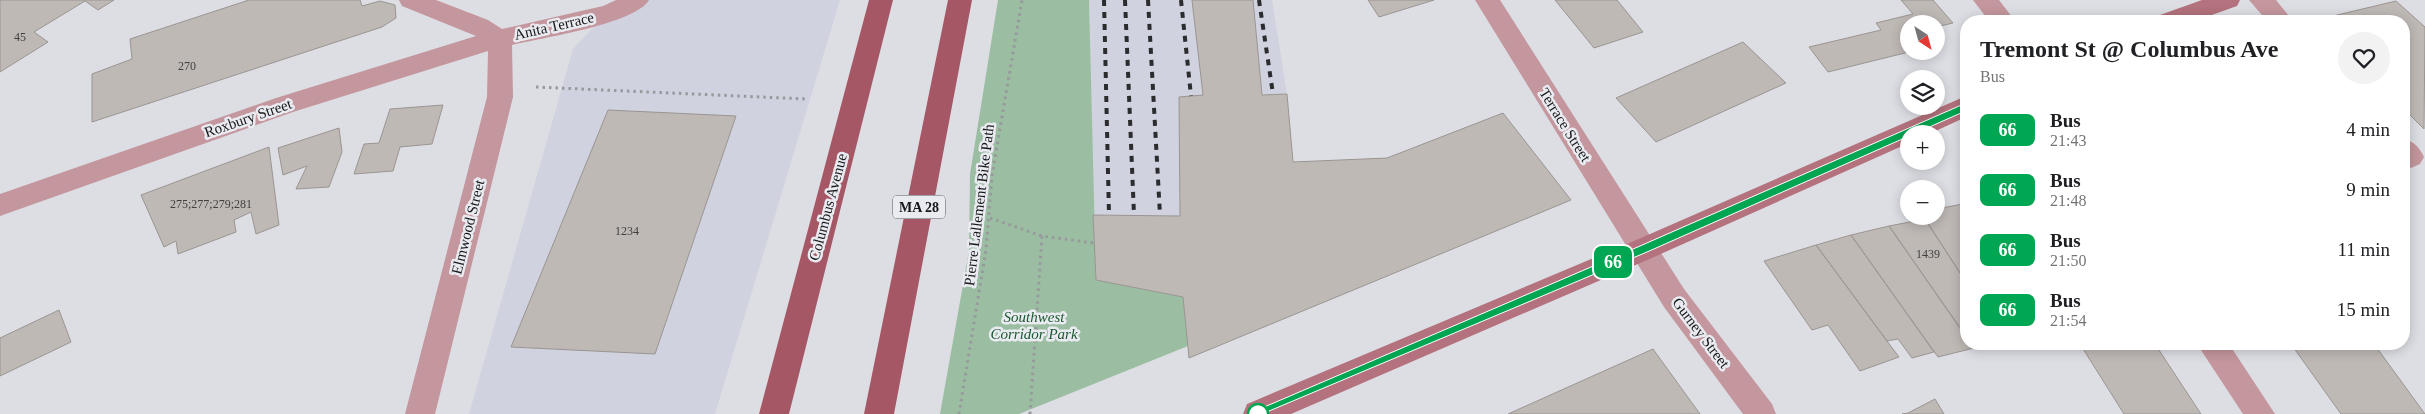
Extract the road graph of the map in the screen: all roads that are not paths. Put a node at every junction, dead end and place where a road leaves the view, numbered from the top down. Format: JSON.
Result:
{"nodes":[{"id":1,"x":412,"y":0,"type":"edge"},
{"id":2,"x":637,"y":0,"type":"edge"},
{"id":3,"x":881,"y":0,"type":"edge"},
{"id":4,"x":960,"y":0,"type":"edge"},
{"id":5,"x":1487,"y":0,"type":"edge"},
{"id":6,"x":1985,"y":0,"type":"edge"},
{"id":7,"x":2228,"y":0,"type":"edge"},
{"id":8,"x":2261,"y":0,"type":"edge"},
{"id":9,"x":1998,"y":15,"type":"edge"},
{"id":10,"x":2186,"y":15,"type":"edge"},
{"id":11,"x":2275,"y":15,"type":"edge"},
{"id":12,"x":498,"y":39,"type":"junction"},
{"id":13,"x":1960,"y":109,"type":"edge"},
{"id":14,"x":0,"y":205,"type":"edge"},
{"id":15,"x":1644,"y":249,"type":"junction"},
{"id":16,"x":2216,"y":350,"type":"edge"},
{"id":17,"x":420,"y":414,"type":"edge"},
{"id":18,"x":774,"y":414,"type":"edge"},
{"id":19,"x":879,"y":414,"type":"edge"},
{"id":20,"x":1258,"y":414,"type":"edge"},
{"id":21,"x":1761,"y":414,"type":"edge"},
{"id":22,"x":2260,"y":414,"type":"edge"}],
"edges":[{"from":1,"to":12,"type":"street"},
{"from":2,"to":12,"type":"street","name":"Anita Terrace"},
{"from":3,"to":18,"type":"main road","name":"Columbus Avenue"},
{"from":4,"to":19,"type":"main road","number":"MA 28"},
{"from":5,"to":15,"type":"street","name":"Terrace Street"},
{"from":6,"to":9,"type":"street"},
{"from":7,"to":10,"type":"main road"},
{"from":8,"to":11,"type":"street"},
{"from":12,"to":14,"type":"street","name":"Roxbury Street"},
{"from":12,"to":17,"type":"street","name":"Elmwood Street"},
{"from":13,"to":15,"type":"main road"},
{"from":15,"to":20,"type":"main road"},
{"from":15,"to":21,"type":"street","name":"Gurney Street"},
{"from":16,"to":22,"type":"street"}]}
